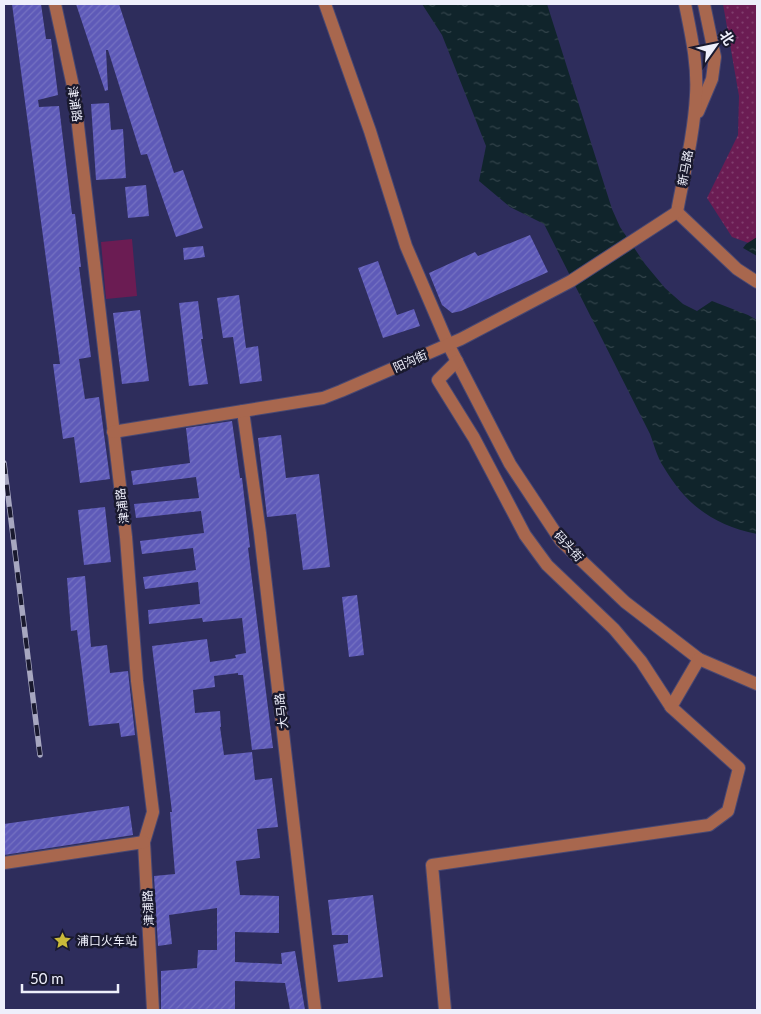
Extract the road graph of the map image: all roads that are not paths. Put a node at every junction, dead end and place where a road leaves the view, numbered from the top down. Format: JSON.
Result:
{"nodes":[{"id":1,"x":55,"y":4,"type":"edge"},
{"id":2,"x":325,"y":4,"type":"edge"},
{"id":3,"x":686,"y":4,"type":"edge"},
{"id":4,"x":704,"y":4,"type":"edge"},
{"id":5,"x":693,"y":124,"type":"junction"},
{"id":6,"x":677,"y":212,"type":"junction"},
{"id":7,"x":757,"y":282,"type":"edge"},
{"id":8,"x":448,"y":344,"type":"junction"},
{"id":9,"x":457,"y":361,"type":"junction"},
{"id":10,"x":243,"y":411,"type":"junction"},
{"id":11,"x":113,"y":432,"type":"junction"},
{"id":12,"x":699,"y":659,"type":"junction"},
{"id":13,"x":757,"y":684,"type":"edge"},
{"id":14,"x":671,"y":707,"type":"junction"},
{"id":15,"x":144,"y":842,"type":"junction"},
{"id":16,"x":4,"y":864,"type":"edge"},
{"id":17,"x":153,"y":1010,"type":"edge"},
{"id":18,"x":315,"y":1010,"type":"edge"},
{"id":19,"x":445,"y":1010,"type":"edge"}],
"edges":[{"from":1,"to":11,"type":"street","name":"津浦路"},
{"from":2,"to":8,"type":"street","name":"码头街"},
{"from":3,"to":5,"type":"street","name":"新马路"},
{"from":4,"to":5,"type":"street","name":"新马路"},
{"from":5,"to":6,"type":"street","name":"新马路"},
{"from":6,"to":7,"type":"street"},
{"from":6,"to":8,"type":"street","name":"阳沟街"},
{"from":8,"to":9,"type":"street","name":"码头街"},
{"from":8,"to":10,"type":"street","name":"阳沟街"},
{"from":9,"to":12,"type":"street","name":"码头街"},
{"from":9,"to":14,"type":"street"},
{"from":10,"to":11,"type":"street","name":"阳沟街"},
{"from":10,"to":18,"type":"street","name":"大马路"},
{"from":11,"to":15,"type":"street","name":"津浦路"},
{"from":12,"to":13,"type":"street","name":"码头街"},
{"from":12,"to":14,"type":"street"},
{"from":14,"to":19,"type":"street"},
{"from":15,"to":16,"type":"street"},
{"from":15,"to":17,"type":"street","name":"津浦路"}]}
